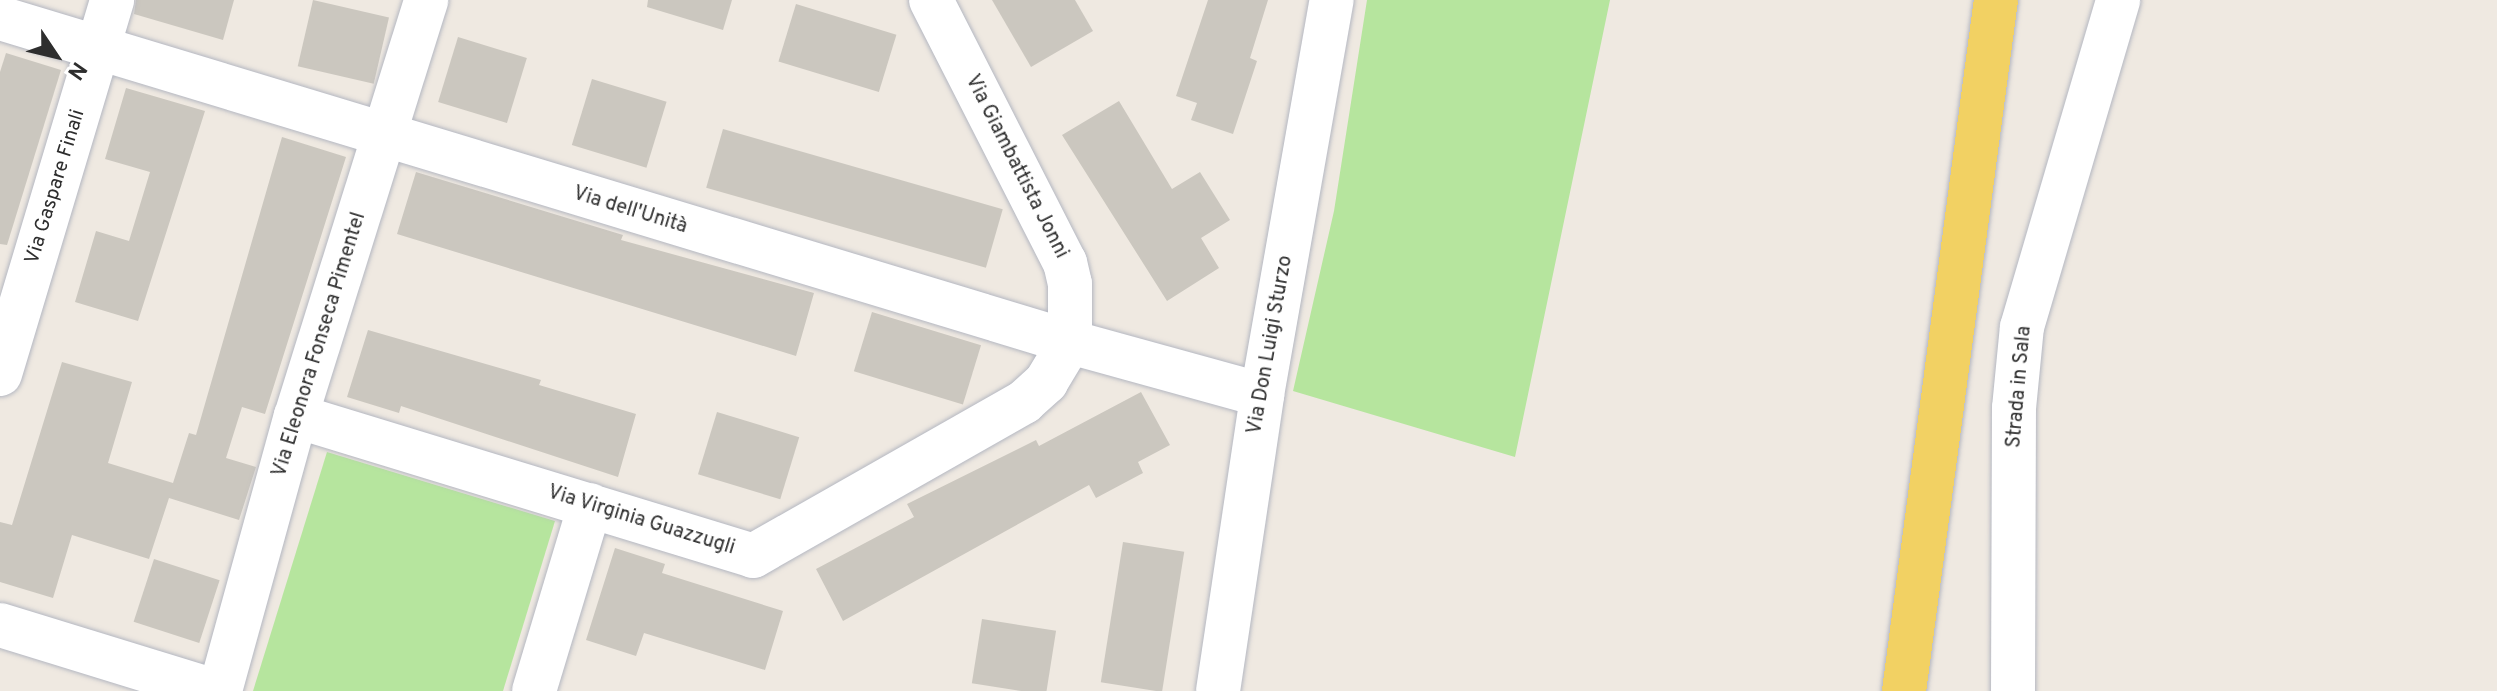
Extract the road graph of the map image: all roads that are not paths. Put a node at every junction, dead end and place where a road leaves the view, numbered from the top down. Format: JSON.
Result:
{"nodes":[{"id":1,"x":112,"y":0,"type":"edge"},
{"id":2,"x":426,"y":0,"type":"edge"},
{"id":3,"x":931,"y":0,"type":"edge"},
{"id":4,"x":1332,"y":0,"type":"edge"},
{"id":5,"x":1996,"y":0,"type":"edge"},
{"id":6,"x":2118,"y":0,"type":"edge"},
{"id":7,"x":0,"y":18,"type":"edge"},
{"id":8,"x":98,"y":47,"type":"junction"},
{"id":9,"x":385,"y":137,"type":"junction"},
{"id":10,"x":1070,"y":342,"type":"junction"},
{"id":11,"x":0,"y":374,"type":"edge"},
{"id":12,"x":1262,"y":395,"type":"junction"},
{"id":13,"x":296,"y":416,"type":"junction"},
{"id":14,"x":590,"y":505,"type":"junction"},
{"id":15,"x":0,"y":625,"type":"edge"},
{"id":16,"x":217,"y":691,"type":"edge"},
{"id":17,"x":534,"y":691,"type":"edge"},
{"id":18,"x":1218,"y":691,"type":"edge"},
{"id":19,"x":1904,"y":691,"type":"edge"},
{"id":20,"x":2013,"y":691,"type":"edge"}],
"edges":[{"from":1,"to":8,"type":"street","name":"Via Gaspare Finali"},
{"from":2,"to":9,"type":"street","name":"Via Eleonora Fonseca Pimentel"},
{"from":3,"to":10,"type":"street","name":"Via Giambattista Jonni"},
{"from":4,"to":12,"type":"street","name":"Via Don Luigi Sturzo"},
{"from":5,"to":19,"type":"main road"},
{"from":6,"to":20,"type":"street","name":"Strada in Sala"},
{"from":7,"to":8,"type":"street","name":"Via dell'Unità"},
{"from":8,"to":9,"type":"street","name":"Via dell'Unità"},
{"from":8,"to":11,"type":"street","name":"Via Gaspare Finali"},
{"from":9,"to":10,"type":"street","name":"Via dell'Unità"},
{"from":9,"to":13,"type":"street","name":"Via Eleonora Fonseca Pimentel"},
{"from":10,"to":12,"type":"street","name":"Via dell'Unità"},
{"from":10,"to":14,"type":"street","name":"Via Virginia Guazzugli"},
{"from":12,"to":18,"type":"street","name":"Via Don Luigi Sturzo"},
{"from":13,"to":14,"type":"street","name":"Via Virginia Guazzugli"},
{"from":13,"to":16,"type":"street","name":"Via Eleonora Fonseca Pimentel"},
{"from":14,"to":17,"type":"street"},
{"from":15,"to":16,"type":"street"}]}
